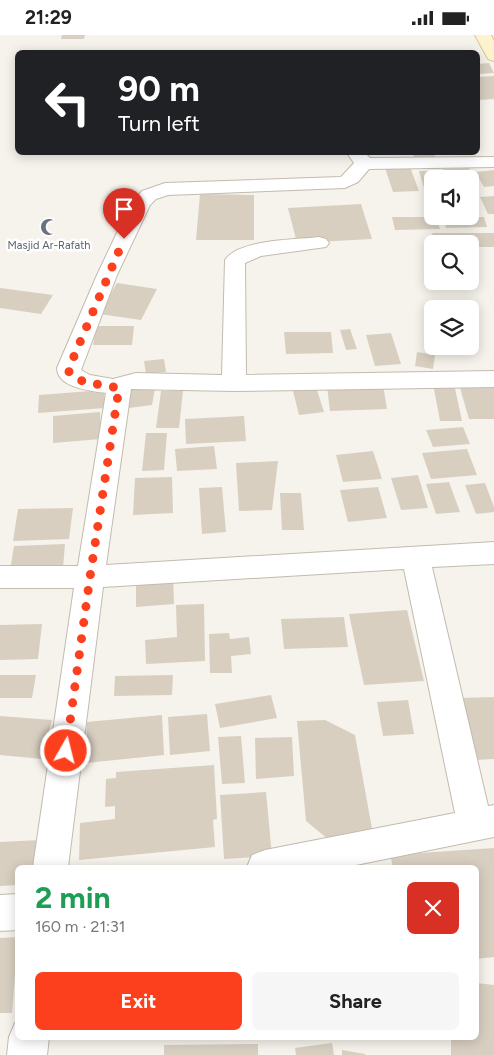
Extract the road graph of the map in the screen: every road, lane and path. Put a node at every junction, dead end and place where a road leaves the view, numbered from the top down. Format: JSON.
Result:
{"nodes":[{"id":1,"x":483,"y":35,"type":"edge"},
{"id":2,"x":494,"y":56,"type":"edge"},
{"id":3,"x":361,"y":158,"type":"edge"},
{"id":4,"x":494,"y":162,"type":"edge"},
{"id":5,"x":319,"y":243,"type":"dead end"},
{"id":6,"x":494,"y":379,"type":"edge"},
{"id":7,"x":234,"y":383,"type":"junction"},
{"id":8,"x":119,"y":388,"type":"junction"},
{"id":9,"x":494,"y":553,"type":"edge"},
{"id":10,"x":416,"y":559,"type":"junction"},
{"id":11,"x":0,"y":577,"type":"edge"},
{"id":12,"x":90,"y":577,"type":"junction"},
{"id":13,"x":484,"y":824,"type":"edge"},
{"id":14,"x":50,"y":865,"type":"edge"},
{"id":15,"x":275,"y":865,"type":"edge"},
{"id":16,"x":15,"y":912,"type":"edge"},
{"id":17,"x":0,"y":913,"type":"edge"},
{"id":18,"x":29,"y":1040,"type":"edge"},
{"id":19,"x":27,"y":1055,"type":"edge"}],
"edges":[{"from":1,"to":2,"type":"street"},
{"from":3,"to":4,"type":"street"},
{"from":3,"to":8,"type":"street"},
{"from":5,"to":7,"type":"street"},
{"from":6,"to":7,"type":"street"},
{"from":7,"to":8,"type":"street"},
{"from":8,"to":12,"type":"street"},
{"from":9,"to":10,"type":"street"},
{"from":10,"to":12,"type":"street"},
{"from":10,"to":13,"type":"street"},
{"from":11,"to":12,"type":"street"},
{"from":12,"to":14,"type":"street"},
{"from":13,"to":15,"type":"street"},
{"from":16,"to":17,"type":"street"},
{"from":18,"to":19,"type":"street"}]}
